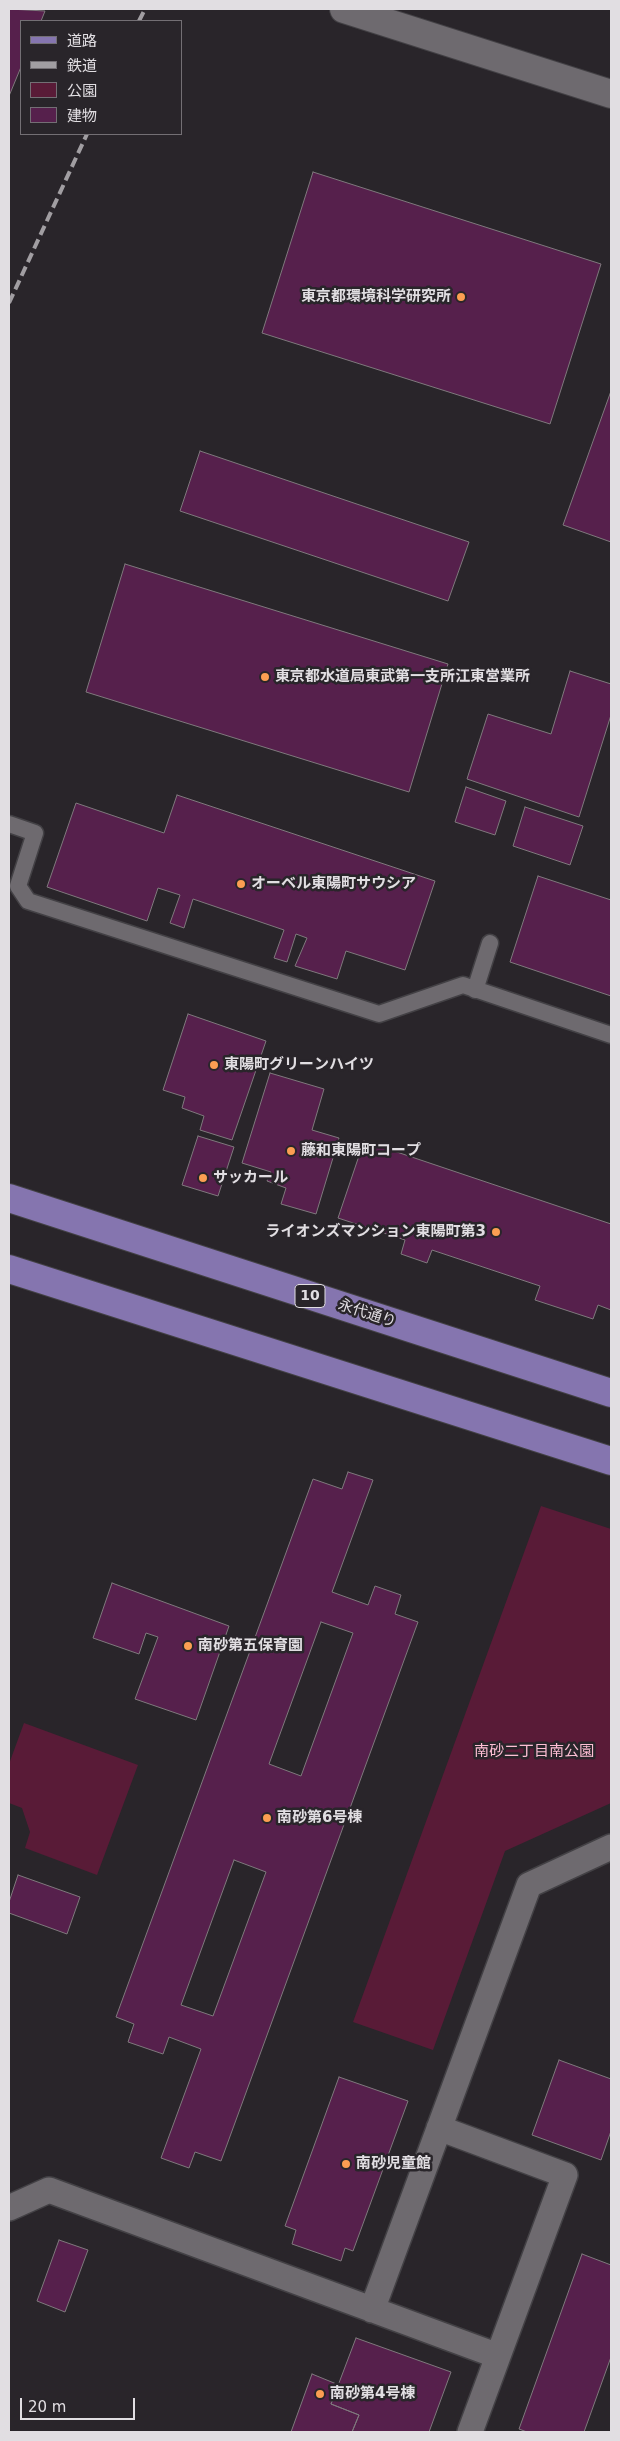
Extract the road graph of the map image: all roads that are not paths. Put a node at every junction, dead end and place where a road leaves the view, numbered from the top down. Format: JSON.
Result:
{"nodes":[{"id":1,"x":344,"y":9,"type":"edge"},
{"id":2,"x":611,"y":94,"type":"edge"},
{"id":3,"x":9,"y":824,"type":"edge"},
{"id":4,"x":490,"y":944,"type":"dead end"},
{"id":5,"x":476,"y":990,"type":"junction"},
{"id":6,"x":611,"y":1035,"type":"edge"},
{"id":7,"x":9,"y":1198,"type":"edge"},
{"id":8,"x":9,"y":1269,"type":"edge"},
{"id":9,"x":611,"y":1394,"type":"edge"},
{"id":10,"x":611,"y":1461,"type":"edge"},
{"id":11,"x":611,"y":1847,"type":"edge"},
{"id":12,"x":439,"y":2128,"type":"junction"},
{"id":13,"x":9,"y":2208,"type":"edge"},
{"id":14,"x":372,"y":2310,"type":"junction"},
{"id":15,"x":498,"y":2356,"type":"junction"},
{"id":16,"x":470,"y":2432,"type":"edge"}],
"edges":[{"from":1,"to":2,"type":"street"},
{"from":3,"to":5,"type":"lane"},
{"from":4,"to":5,"type":"lane"},
{"from":5,"to":6,"type":"lane"},
{"from":7,"to":9,"type":"main road","name":"永代通り","number":"10"},
{"from":8,"to":10,"type":"main road"},
{"from":11,"to":12,"type":"street"},
{"from":12,"to":14,"type":"street"},
{"from":12,"to":15,"type":"street"},
{"from":13,"to":14,"type":"street"},
{"from":14,"to":15,"type":"street"},
{"from":15,"to":16,"type":"street"}]}
